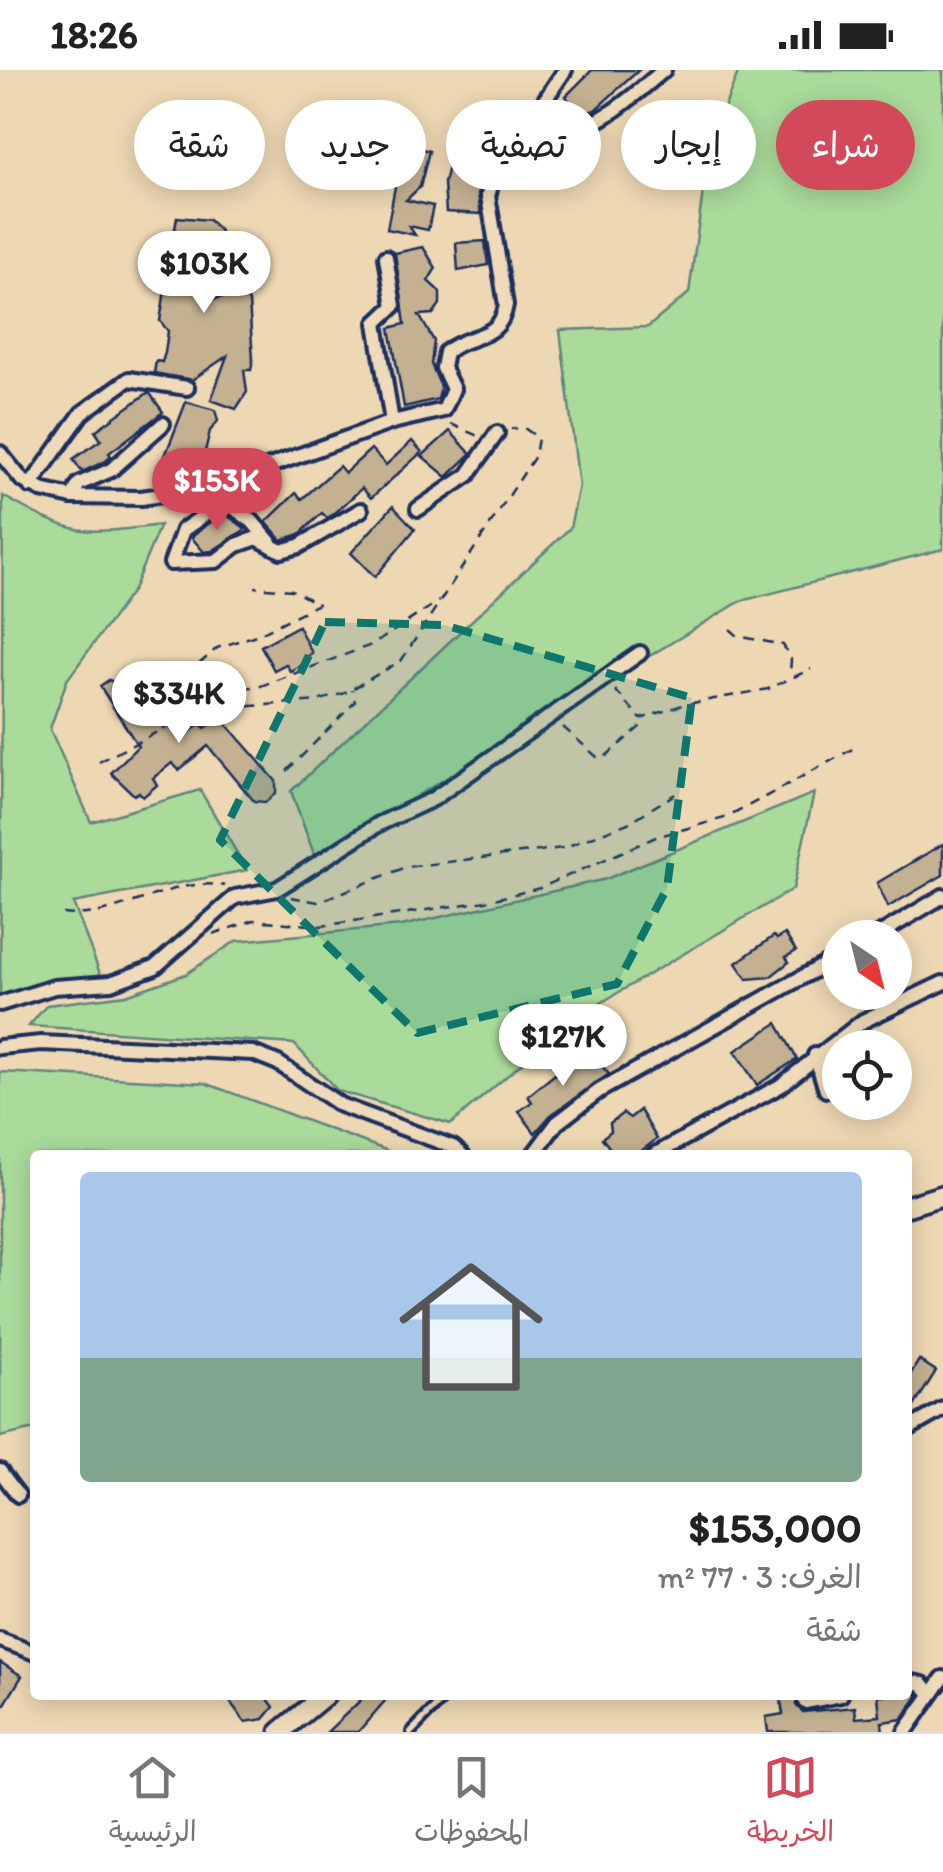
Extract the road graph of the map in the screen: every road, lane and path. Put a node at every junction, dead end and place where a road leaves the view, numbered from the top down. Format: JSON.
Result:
{"nodes":[{"id":1,"x":564,"y":70,"type":"edge"},
{"id":2,"x":664,"y":70,"type":"edge"},
{"id":3,"x":544,"y":100,"type":"edge"},
{"id":4,"x":601,"y":117,"type":"edge"},
{"id":5,"x":490,"y":190,"type":"edge"},
{"id":6,"x":386,"y":258,"type":"dead end"},
{"id":7,"x":186,"y":388,"type":"dead end"},
{"id":8,"x":437,"y":415,"type":"junction"},
{"id":9,"x":392,"y":422,"type":"junction"},
{"id":10,"x":162,"y":424,"type":"dead end"},
{"id":11,"x":497,"y":433,"type":"junction"},
{"id":12,"x":0,"y":453,"type":"edge"},
{"id":13,"x":30,"y":486,"type":"junction"},
{"id":14,"x":209,"y":488,"type":"junction"},
{"id":15,"x":72,"y":497,"type":"junction"},
{"id":16,"x":224,"y":501,"type":"junction"},
{"id":17,"x":418,"y":509,"type":"dead end"},
{"id":18,"x":360,"y":510,"type":"dead end"},
{"id":19,"x":271,"y":544,"type":"junction"},
{"id":20,"x":254,"y":588,"type":"dead end"},
{"id":21,"x":441,"y":600,"type":"junction"},
{"id":22,"x":730,"y":630,"type":"dead end"},
{"id":23,"x":640,"y":653,"type":"dead end"},
{"id":24,"x":811,"y":669,"type":"dead end"},
{"id":25,"x":139,"y":672,"type":"dead end"},
{"id":26,"x":790,"y":676,"type":"junction"},
{"id":27,"x":184,"y":677,"type":"junction"},
{"id":28,"x":604,"y":678,"type":"junction"},
{"id":29,"x":352,"y":689,"type":"junction"},
{"id":30,"x":550,"y":716,"type":"junction"},
{"id":31,"x":641,"y":719,"type":"junction"},
{"id":32,"x":858,"y":746,"type":"dead end"},
{"id":33,"x":99,"y":762,"type":"dead end"},
{"id":34,"x":287,"y":771,"type":"dead end"},
{"id":35,"x":675,"y":794,"type":"dead end"},
{"id":36,"x":277,"y":889,"type":"junction"},
{"id":37,"x":943,"y":896,"type":"edge"},
{"id":38,"x":235,"y":898,"type":"junction"},
{"id":39,"x":62,"y":914,"type":"dead end"},
{"id":40,"x":903,"y":920,"type":"edge"},
{"id":41,"x":197,"y":929,"type":"junction"},
{"id":42,"x":822,"y":966,"type":"edge"},
{"id":43,"x":943,"y":983,"type":"edge"},
{"id":44,"x":0,"y":1004,"type":"edge"},
{"id":45,"x":0,"y":1047,"type":"edge"},
{"id":46,"x":815,"y":1055,"type":"junction"},
{"id":47,"x":822,"y":1077,"type":"edge"},
{"id":48,"x":456,"y":1150,"type":"edge"},
{"id":49,"x":537,"y":1150,"type":"edge"},
{"id":50,"x":663,"y":1150,"type":"edge"},
{"id":51,"x":943,"y":1195,"type":"edge"},
{"id":52,"x":912,"y":1205,"type":"edge"},
{"id":53,"x":943,"y":1409,"type":"edge"},
{"id":54,"x":912,"y":1427,"type":"edge"},
{"id":55,"x":0,"y":1471,"type":"edge"},
{"id":56,"x":18,"y":1495,"type":"dead end"},
{"id":57,"x":0,"y":1640,"type":"edge"},
{"id":58,"x":30,"y":1651,"type":"edge"},
{"id":59,"x":943,"y":1678,"type":"edge"},
{"id":60,"x":912,"y":1682,"type":"edge"},
{"id":61,"x":930,"y":1693,"type":"junction"},
{"id":62,"x":317,"y":1700,"type":"edge"},
{"id":63,"x":442,"y":1700,"type":"edge"},
{"id":64,"x":815,"y":1700,"type":"edge"},
{"id":65,"x":804,"y":1702,"type":"dead end"},
{"id":66,"x":280,"y":1732,"type":"edge"},
{"id":67,"x":412,"y":1732,"type":"edge"},
{"id":68,"x":905,"y":1732,"type":"edge"}],
"edges":[{"from":1,"to":3,"type":"street"},
{"from":2,"to":4,"type":"street"},
{"from":5,"to":8,"type":"street"},
{"from":6,"to":9,"type":"street"},
{"from":7,"to":13,"type":"street"},
{"from":8,"to":9,"type":"street"},
{"from":8,"to":11,"type":"path"},
{"from":9,"to":14,"type":"street"},
{"from":10,"to":15,"type":"street"},
{"from":11,"to":17,"type":"street"},
{"from":11,"to":21,"type":"path"},
{"from":12,"to":13,"type":"street"},
{"from":13,"to":15,"type":"street"},
{"from":14,"to":15,"type":"street"},
{"from":14,"to":16,"type":"street"},
{"from":16,"to":19,"type":"street"},
{"from":16,"to":19,"type":"street"},
{"from":18,"to":19,"type":"street"},
{"from":20,"to":27,"type":"path"},
{"from":21,"to":27,"type":"path"},
{"from":21,"to":29,"type":"path"},
{"from":22,"to":26,"type":"path"},
{"from":23,"to":28,"type":"street"},
{"from":24,"to":26,"type":"path"},
{"from":25,"to":27,"type":"path"},
{"from":26,"to":31,"type":"path"},
{"from":28,"to":30,"type":"street"},
{"from":28,"to":31,"type":"path"},
{"from":29,"to":33,"type":"path"},
{"from":29,"to":34,"type":"path"},
{"from":30,"to":31,"type":"path"},
{"from":30,"to":36,"type":"street"},
{"from":32,"to":41,"type":"path"},
{"from":35,"to":36,"type":"path"},
{"from":36,"to":38,"type":"street"},
{"from":37,"to":40,"type":"street"},
{"from":38,"to":39,"type":"path"},
{"from":38,"to":41,"type":"street"},
{"from":41,"to":44,"type":"street"},
{"from":42,"to":49,"type":"street"},
{"from":43,"to":46,"type":"street"},
{"from":45,"to":48,"type":"street"},
{"from":46,"to":47,"type":"street"},
{"from":46,"to":50,"type":"street"},
{"from":51,"to":52,"type":"main road"},
{"from":53,"to":54,"type":"street"},
{"from":55,"to":56,"type":"street"},
{"from":57,"to":58,"type":"street"},
{"from":59,"to":61,"type":"street"},
{"from":60,"to":61,"type":"street"},
{"from":61,"to":68,"type":"street"},
{"from":62,"to":66,"type":"main road"},
{"from":63,"to":67,"type":"lane"},
{"from":64,"to":65,"type":"street"}]}
